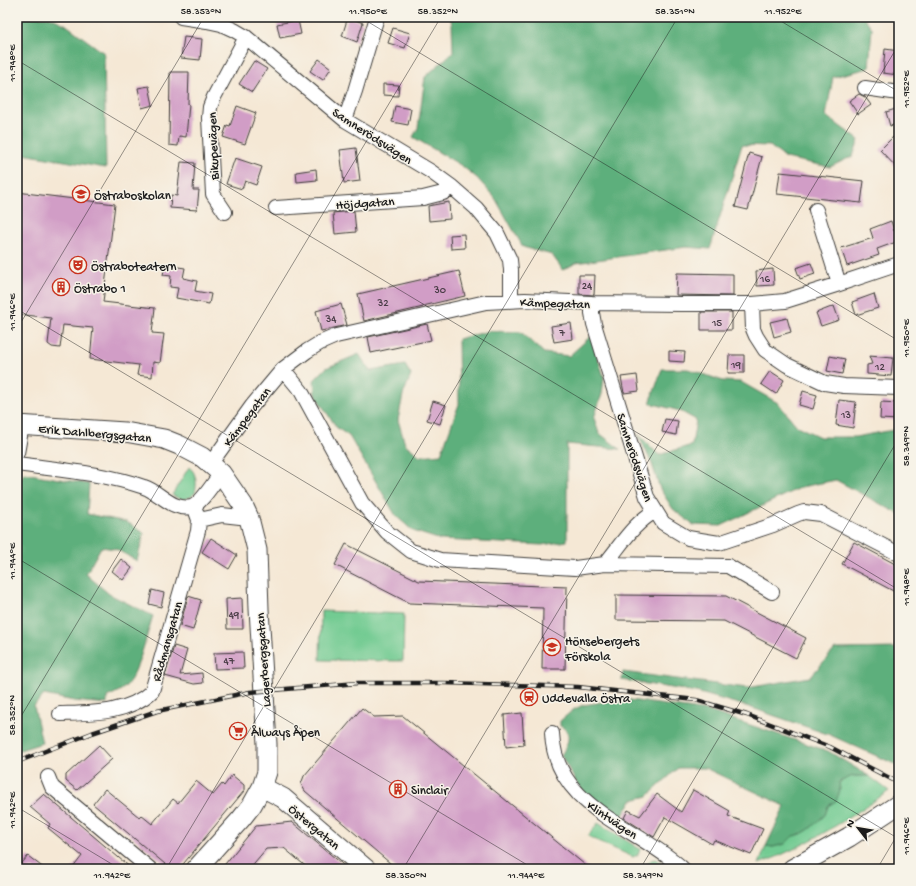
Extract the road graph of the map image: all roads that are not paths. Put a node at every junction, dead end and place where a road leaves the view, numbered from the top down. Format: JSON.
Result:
{"nodes":[{"id":1,"x":181,"y":17,"type":"edge"},
{"id":2,"x":378,"y":17,"type":"edge"},
{"id":3,"x":246,"y":38,"type":"junction"},
{"id":4,"x":865,"y":88,"type":"dead end"},
{"id":5,"x":899,"y":93,"type":"edge"},
{"id":6,"x":344,"y":120,"type":"junction"},
{"id":7,"x":452,"y":187,"type":"junction"},
{"id":8,"x":276,"y":208,"type":"dead end"},
{"id":9,"x":816,"y":210,"type":"dead end"},
{"id":10,"x":225,"y":212,"type":"dead end"},
{"id":11,"x":899,"y":264,"type":"edge"},
{"id":12,"x":839,"y":284,"type":"junction"},
{"id":13,"x":511,"y":300,"type":"junction"},
{"id":14,"x":592,"y":303,"type":"junction"},
{"id":15,"x":752,"y":304,"type":"junction"},
{"id":16,"x":283,"y":369,"type":"junction"},
{"id":17,"x":899,"y":388,"type":"edge"},
{"id":18,"x":19,"y":425,"type":"edge"},
{"id":19,"x":17,"y":453,"type":"edge"},
{"id":20,"x":17,"y":464,"type":"edge"},
{"id":21,"x":216,"y":468,"type":"junction"},
{"id":22,"x":194,"y":506,"type":"junction"},
{"id":23,"x":655,"y":511,"type":"junction"},
{"id":24,"x":248,"y":518,"type":"junction"},
{"id":25,"x":198,"y":520,"type":"junction"},
{"id":26,"x":899,"y":554,"type":"edge"},
{"id":27,"x":605,"y":564,"type":"junction"},
{"id":28,"x":772,"y":592,"type":"dead end"},
{"id":29,"x":60,"y":714,"type":"dead end"},
{"id":30,"x":552,"y":733,"type":"dead end"},
{"id":31,"x":48,"y":777,"type":"dead end"},
{"id":32,"x":262,"y":787,"type":"junction"},
{"id":33,"x":899,"y":804,"type":"edge"},
{"id":34,"x":150,"y":869,"type":"edge"},
{"id":35,"x":196,"y":869,"type":"edge"},
{"id":36,"x":366,"y":869,"type":"edge"},
{"id":37,"x":683,"y":869,"type":"edge"},
{"id":38,"x":792,"y":869,"type":"edge"}],
"edges":[{"from":1,"to":3,"type":"street","name":"Samnerödsvägen"},
{"from":2,"to":6,"type":"street"},
{"from":3,"to":6,"type":"street","name":"Samnerödsvägen"},
{"from":3,"to":10,"type":"street","name":"Bikupevägen"},
{"from":4,"to":5,"type":"street"},
{"from":6,"to":7,"type":"street","name":"Samnerödsvägen"},
{"from":7,"to":8,"type":"street","name":"Höjdgatan"},
{"from":7,"to":13,"type":"street","name":"Samnerödsvägen"},
{"from":9,"to":12,"type":"street"},
{"from":11,"to":12,"type":"street","name":"Kämpegatan"},
{"from":12,"to":15,"type":"street","name":"Kämpegatan"},
{"from":13,"to":14,"type":"street","name":"Kämpegatan"},
{"from":13,"to":16,"type":"street","name":"Kämpegatan"},
{"from":14,"to":15,"type":"street","name":"Kämpegatan"},
{"from":14,"to":23,"type":"street","name":"Samnerödsvägen"},
{"from":15,"to":17,"type":"street"},
{"from":16,"to":21,"type":"street","name":"Kämpegatan"},
{"from":16,"to":27,"type":"street"},
{"from":18,"to":19,"type":"street","name":"Erik Dahlbergsgatan"},
{"from":18,"to":21,"type":"street","name":"Erik Dahlbergsgatan"},
{"from":20,"to":22,"type":"street"},
{"from":21,"to":22,"type":"street"},
{"from":21,"to":24,"type":"street","name":"Lagerbergsgatan"},
{"from":22,"to":25,"type":"street","name":"Rådmansgatan"},
{"from":23,"to":26,"type":"street","name":"Samnerödsvägen"},
{"from":23,"to":27,"type":"street"},
{"from":24,"to":25,"type":"street"},
{"from":24,"to":32,"type":"street","name":"Lagerbergsgatan"},
{"from":25,"to":29,"type":"street","name":"Rådmansgatan"},
{"from":27,"to":28,"type":"street"},
{"from":30,"to":37,"type":"street","name":"Klintvägen"},
{"from":31,"to":34,"type":"street"},
{"from":32,"to":35,"type":"street","name":"Lagerbergsgatan"},
{"from":32,"to":36,"type":"street","name":"Östergatan"},
{"from":33,"to":38,"type":"street"}]}
